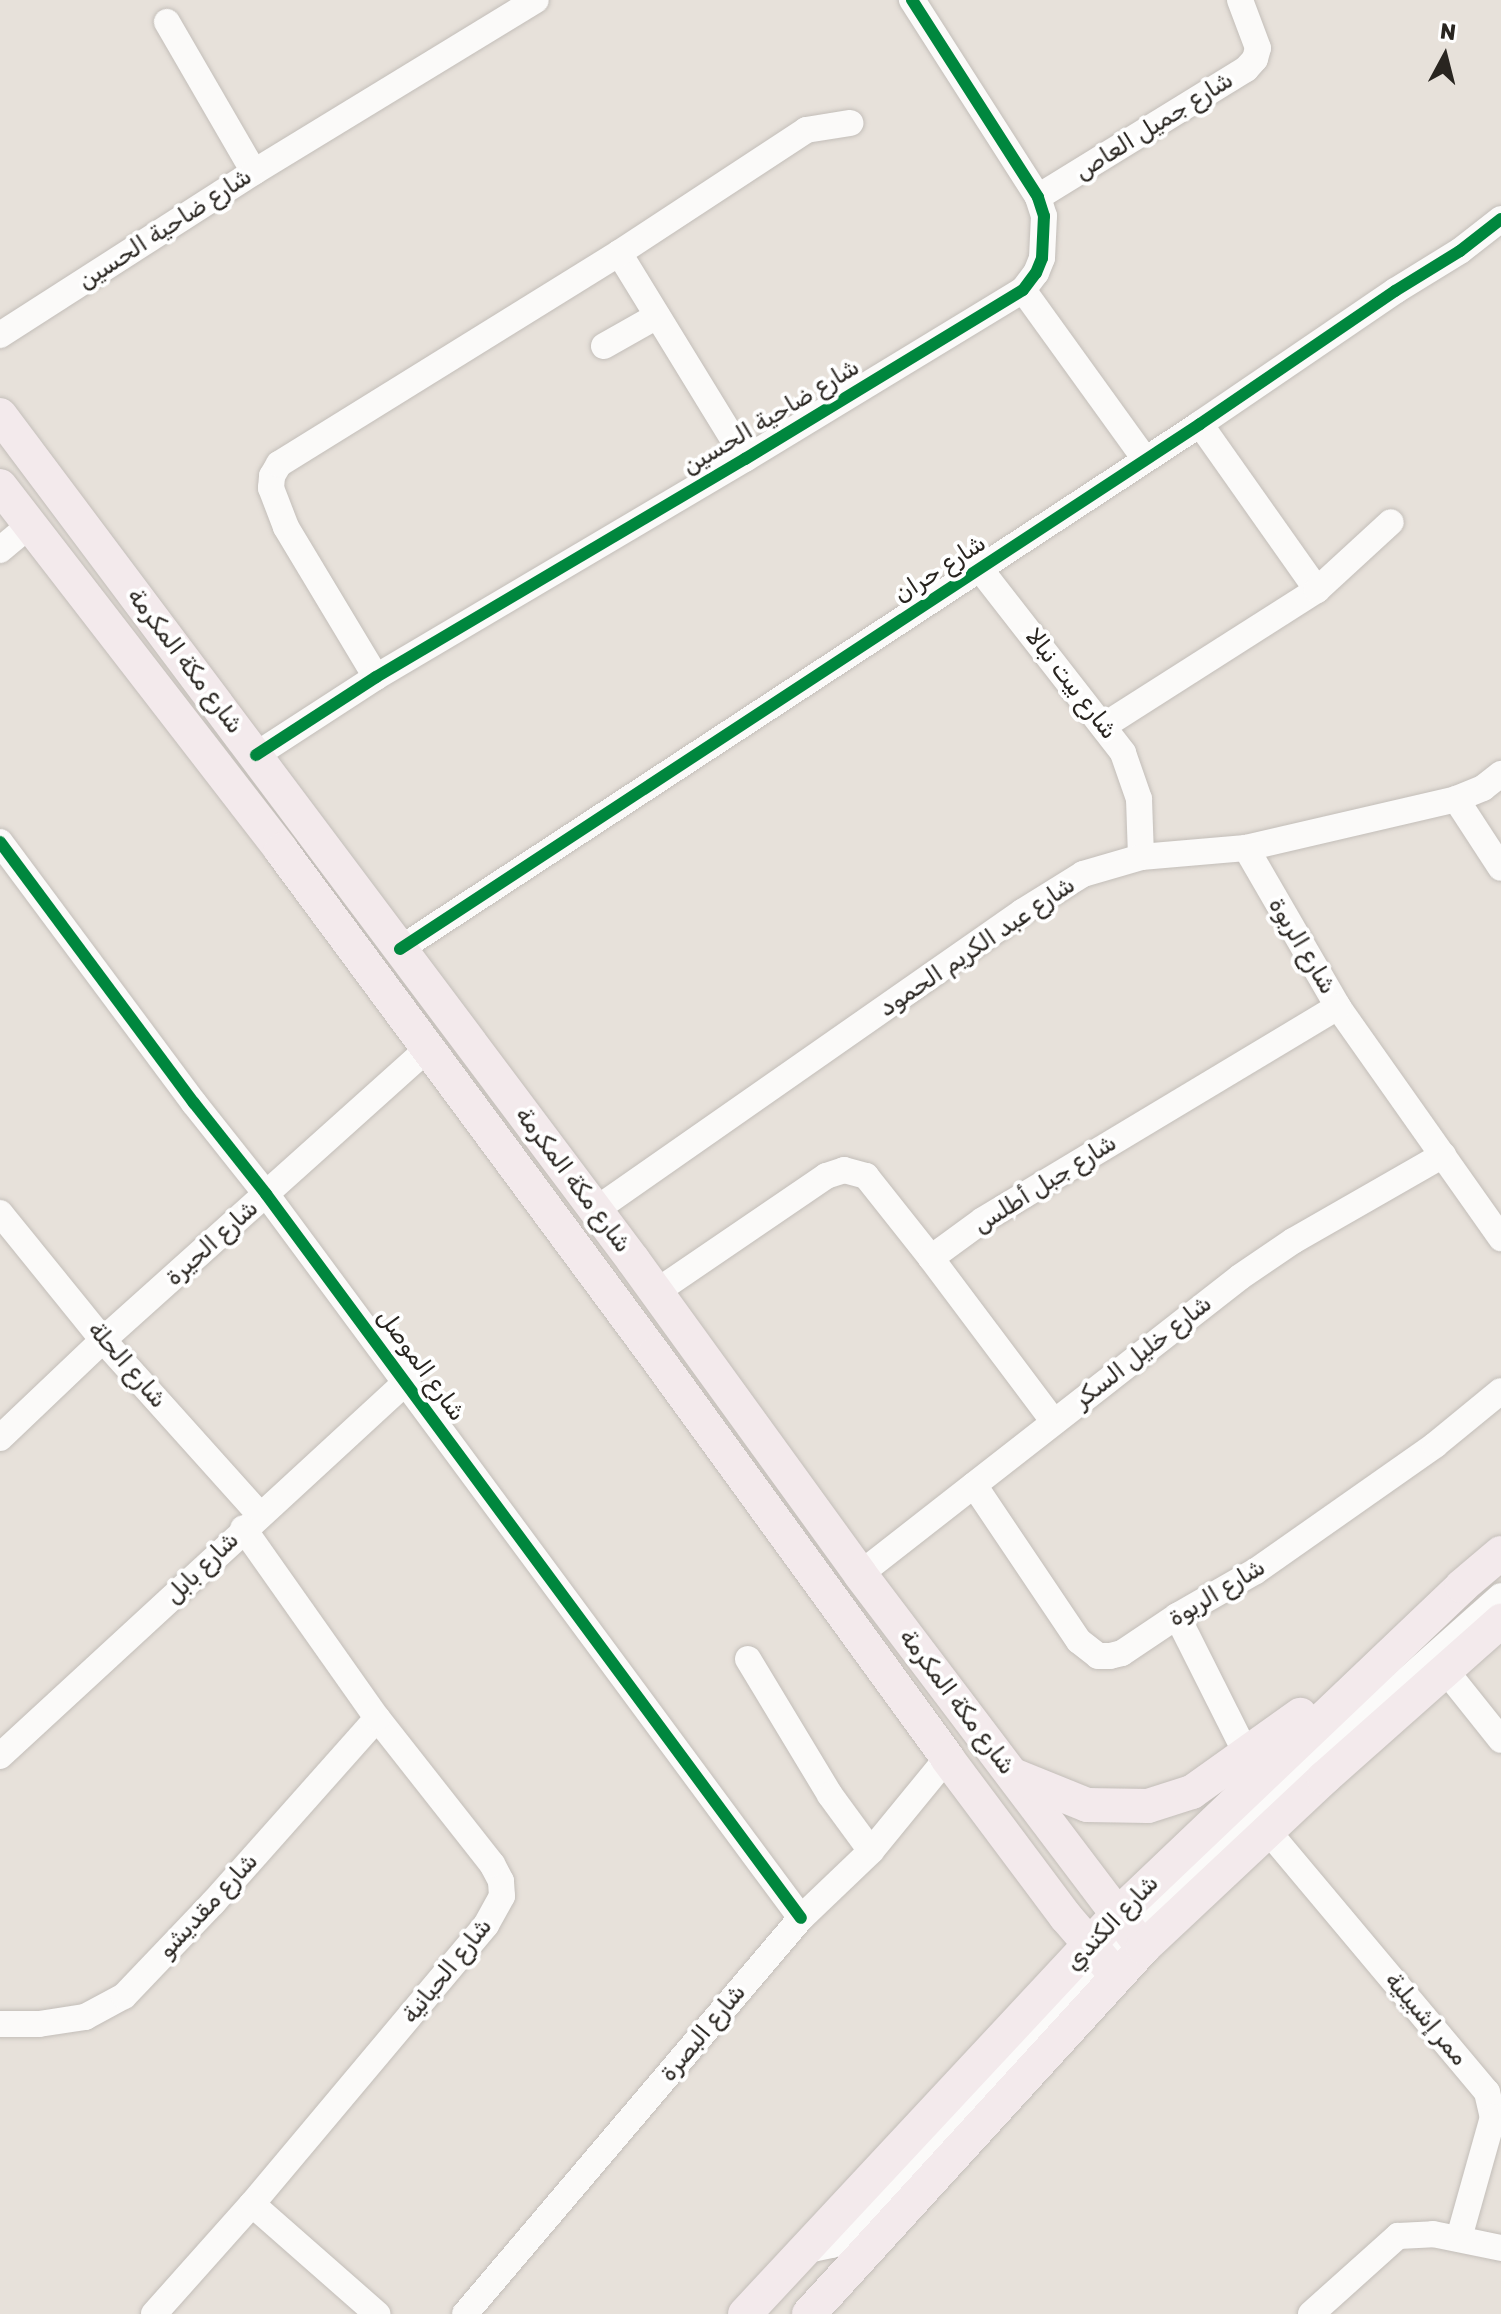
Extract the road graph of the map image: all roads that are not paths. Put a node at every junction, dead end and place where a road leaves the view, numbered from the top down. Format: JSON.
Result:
{"nodes":[{"id":1,"x":536,"y":0,"type":"edge"},
{"id":2,"x":912,"y":0,"type":"edge"},
{"id":3,"x":1240,"y":0,"type":"edge"},
{"id":4,"x":167,"y":22,"type":"dead end"},
{"id":5,"x":850,"y":123,"type":"dead end"},
{"id":6,"x":254,"y":172,"type":"junction"},
{"id":7,"x":1038,"y":197,"type":"junction"},
{"id":8,"x":1496,"y":232,"type":"edge"},
{"id":9,"x":619,"y":253,"type":"junction"},
{"id":10,"x":1023,"y":290,"type":"junction"},
{"id":11,"x":657,"y":316,"type":"junction"},
{"id":12,"x":0,"y":335,"type":"edge"},
{"id":13,"x":604,"y":346,"type":"dead end"},
{"id":14,"x":0,"y":415,"type":"edge"},
{"id":15,"x":1200,"y":424,"type":"junction"},
{"id":16,"x":745,"y":459,"type":"junction"},
{"id":17,"x":1145,"y":459,"type":"junction"},
{"id":18,"x":0,"y":486,"type":"edge"},
{"id":19,"x":1391,"y":522,"type":"dead end"},
{"id":20,"x":29,"y":526,"type":"junction"},
{"id":21,"x":0,"y":550,"type":"edge"},
{"id":22,"x":980,"y":569,"type":"junction"},
{"id":23,"x":1317,"y":590,"type":"junction"},
{"id":24,"x":376,"y":677,"type":"junction"},
{"id":25,"x":1105,"y":725,"type":"junction"},
{"id":26,"x":256,"y":755,"type":"junction"},
{"id":27,"x":1501,"y":774,"type":"edge"},
{"id":28,"x":1456,"y":799,"type":"junction"},
{"id":29,"x":0,"y":842,"type":"edge"},
{"id":30,"x":1246,"y":848,"type":"junction"},
{"id":31,"x":1141,"y":857,"type":"junction"},
{"id":32,"x":1501,"y":868,"type":"edge"},
{"id":33,"x":400,"y":949,"type":"junction"},
{"id":34,"x":1338,"y":1007,"type":"junction"},
{"id":35,"x":426,"y":1050,"type":"junction"},
{"id":36,"x":1443,"y":1155,"type":"junction"},
{"id":37,"x":266,"y":1194,"type":"junction"},
{"id":38,"x":594,"y":1211,"type":"junction"},
{"id":39,"x":0,"y":1213,"type":"edge"},
{"id":40,"x":1501,"y":1238,"type":"edge"},
{"id":41,"x":931,"y":1258,"type":"junction"},
{"id":42,"x":656,"y":1292,"type":"junction"},
{"id":43,"x":103,"y":1340,"type":"junction"},
{"id":44,"x":406,"y":1382,"type":"junction"},
{"id":45,"x":1501,"y":1391,"type":"edge"},
{"id":46,"x":1054,"y":1422,"type":"junction"},
{"id":47,"x":0,"y":1438,"type":"edge"},
{"id":48,"x":974,"y":1485,"type":"junction"},
{"id":49,"x":251,"y":1521,"type":"junction"},
{"id":50,"x":1501,"y":1553,"type":"edge"},
{"id":51,"x":860,"y":1574,"type":"junction"},
{"id":52,"x":1501,"y":1596,"type":"edge"},
{"id":53,"x":1501,"y":1606,"type":"edge"},
{"id":54,"x":1177,"y":1616,"type":"junction"},
{"id":55,"x":1501,"y":1621,"type":"edge"},
{"id":56,"x":1395,"y":1649,"type":"junction"},
{"id":57,"x":748,"y":1659,"type":"dead end"},
{"id":58,"x":1446,"y":1671,"type":"junction"},
{"id":59,"x":377,"y":1718,"type":"junction"},
{"id":60,"x":1501,"y":1740,"type":"edge"},
{"id":61,"x":1247,"y":1755,"type":"junction"},
{"id":62,"x":0,"y":1756,"type":"edge"},
{"id":63,"x":947,"y":1758,"type":"junction"},
{"id":64,"x":1012,"y":1774,"type":"junction"},
{"id":65,"x":1267,"y":1830,"type":"junction"},
{"id":66,"x":871,"y":1851,"type":"junction"},
{"id":67,"x":801,"y":1918,"type":"junction"},
{"id":68,"x":1131,"y":1933,"type":"junction"},
{"id":69,"x":1105,"y":1962,"type":"junction"},
{"id":70,"x":0,"y":2024,"type":"edge"},
{"id":71,"x":252,"y":2204,"type":"junction"},
{"id":72,"x":1459,"y":2238,"type":"junction"},
{"id":73,"x":1501,"y":2248,"type":"edge"},
{"id":74,"x":154,"y":2314,"type":"edge"},
{"id":75,"x":377,"y":2314,"type":"edge"},
{"id":76,"x":465,"y":2314,"type":"edge"},
{"id":77,"x":745,"y":2314,"type":"edge"},
{"id":78,"x":792,"y":2314,"type":"edge"},
{"id":79,"x":809,"y":2314,"type":"edge"},
{"id":80,"x":1311,"y":2314,"type":"edge"}],
"edges":[{"from":1,"to":6,"type":"street","name":"شارع ضاحية الحسين"},
{"from":2,"to":7,"type":"street","name":"شارع ضاحية الحسين"},
{"from":3,"to":7,"type":"street","name":"شارع جميل العاص"},
{"from":4,"to":6,"type":"street"},
{"from":5,"to":9,"type":"street"},
{"from":6,"to":12,"type":"street","name":"شارع ضاحية الحسين"},
{"from":7,"to":10,"type":"street","name":"شارع ضاحية الحسين"},
{"from":8,"to":15,"type":"street","name":"شارع حران"},
{"from":9,"to":11,"type":"street"},
{"from":9,"to":24,"type":"street"},
{"from":10,"to":16,"type":"street","name":"شارع ضاحية الحسين"},
{"from":10,"to":17,"type":"street"},
{"from":11,"to":13,"type":"street"},
{"from":11,"to":16,"type":"street"},
{"from":14,"to":26,"type":"main road","name":"شارع مكة المكرمة"},
{"from":15,"to":17,"type":"street","name":"شارع حران"},
{"from":15,"to":23,"type":"street"},
{"from":16,"to":24,"type":"street","name":"شارع ضاحية الحسين"},
{"from":17,"to":22,"type":"street","name":"شارع حران"},
{"from":18,"to":20,"type":"main road","name":"شارع مكة المكرمة"},
{"from":19,"to":23,"type":"street"},
{"from":20,"to":21,"type":"street"},
{"from":20,"to":35,"type":"main road","name":"شارع مكة المكرمة"},
{"from":22,"to":25,"type":"street","name":"شارع بيت نبالا"},
{"from":22,"to":33,"type":"street","name":"شارع حران"},
{"from":23,"to":25,"type":"street"},
{"from":24,"to":26,"type":"street","name":"شارع ضاحية الحسين"},
{"from":25,"to":31,"type":"street","name":"شارع بيت نبالا"},
{"from":26,"to":33,"type":"main road","name":"شارع مكة المكرمة"},
{"from":27,"to":28,"type":"street","name":"شارع عبد الكريم الحمود"},
{"from":28,"to":30,"type":"street","name":"شارع عبد الكريم الحمود"},
{"from":28,"to":32,"type":"street"},
{"from":29,"to":37,"type":"street","name":"شارع الموصل"},
{"from":30,"to":31,"type":"street","name":"شارع عبد الكريم الحمود"},
{"from":30,"to":34,"type":"street","name":"شارع الربوة"},
{"from":31,"to":38,"type":"street","name":"شارع عبد الكريم الحمود"},
{"from":33,"to":38,"type":"main road","name":"شارع مكة المكرمة"},
{"from":34,"to":36,"type":"street","name":"شارع الربوة"},
{"from":34,"to":41,"type":"street","name":"شارع جبل أطلس"},
{"from":35,"to":37,"type":"street","name":"شارع الحيرة"},
{"from":35,"to":63,"type":"main road","name":"شارع مكة المكرمة"},
{"from":36,"to":40,"type":"street","name":"شارع الربوة"},
{"from":36,"to":46,"type":"street","name":"شارع خليل السكر"},
{"from":37,"to":43,"type":"street","name":"شارع الحيرة"},
{"from":37,"to":44,"type":"street","name":"شارع الموصل"},
{"from":38,"to":42,"type":"main road","name":"شارع مكة المكرمة"},
{"from":39,"to":43,"type":"street","name":"شارع الحلة"},
{"from":41,"to":42,"type":"street"},
{"from":41,"to":46,"type":"street"},
{"from":42,"to":51,"type":"main road","name":"شارع مكة المكرمة"},
{"from":43,"to":47,"type":"street","name":"شارع الحيرة"},
{"from":43,"to":49,"type":"street","name":"شارع الحلة"},
{"from":44,"to":49,"type":"street","name":"شارع بابل"},
{"from":44,"to":67,"type":"street","name":"شارع الموصل"},
{"from":45,"to":54,"type":"street","name":"شارع الربوة"},
{"from":46,"to":48,"type":"street","name":"شارع خليل السكر"},
{"from":48,"to":51,"type":"street","name":"شارع خليل السكر"},
{"from":48,"to":54,"type":"street","name":"شارع الربوة"},
{"from":49,"to":59,"type":"street","name":"شارع الحبانية"},
{"from":49,"to":62,"type":"street","name":"شارع بابل"},
{"from":50,"to":56,"type":"main road","name":"شارع الكندي"},
{"from":51,"to":64,"type":"main road","name":"شارع مكة المكرمة"},
{"from":52,"to":68,"type":"street"},
{"from":53,"to":68,"type":"street"},
{"from":54,"to":61,"type":"street"},
{"from":55,"to":58,"type":"main road","name":"شارع الكندي"},
{"from":56,"to":61,"type":"main road"},
{"from":56,"to":68,"type":"main road","name":"شارع الكندي"},
{"from":57,"to":66,"type":"street"},
{"from":58,"to":60,"type":"street"},
{"from":58,"to":65,"type":"main road","name":"شارع الكندي"},
{"from":59,"to":70,"type":"street","name":"شارع مقديشو"},
{"from":59,"to":71,"type":"street","name":"شارع الحبانية"},
{"from":61,"to":64,"type":"main road"},
{"from":63,"to":66,"type":"street","name":"شارع البصرة"},
{"from":63,"to":69,"type":"main road","name":"شارع مكة المكرمة"},
{"from":64,"to":68,"type":"main road","name":"شارع مكة المكرمة"},
{"from":65,"to":68,"type":"main road","name":"شارع الكندي"},
{"from":65,"to":72,"type":"street","name":"ممر إشبيلية"},
{"from":66,"to":67,"type":"street","name":"شارع البصرة"},
{"from":67,"to":76,"type":"street","name":"شارع البصرة"},
{"from":68,"to":69,"type":"main road","name":"شارع الكندي"},
{"from":69,"to":77,"type":"main road","name":"شارع الكندي"},
{"from":69,"to":78,"type":"street"},
{"from":69,"to":79,"type":"main road","name":"شارع الكندي"},
{"from":71,"to":74,"type":"street","name":"شارع الحبانية"},
{"from":71,"to":75,"type":"street"},
{"from":72,"to":73,"type":"street"},
{"from":72,"to":80,"type":"street"}]}
